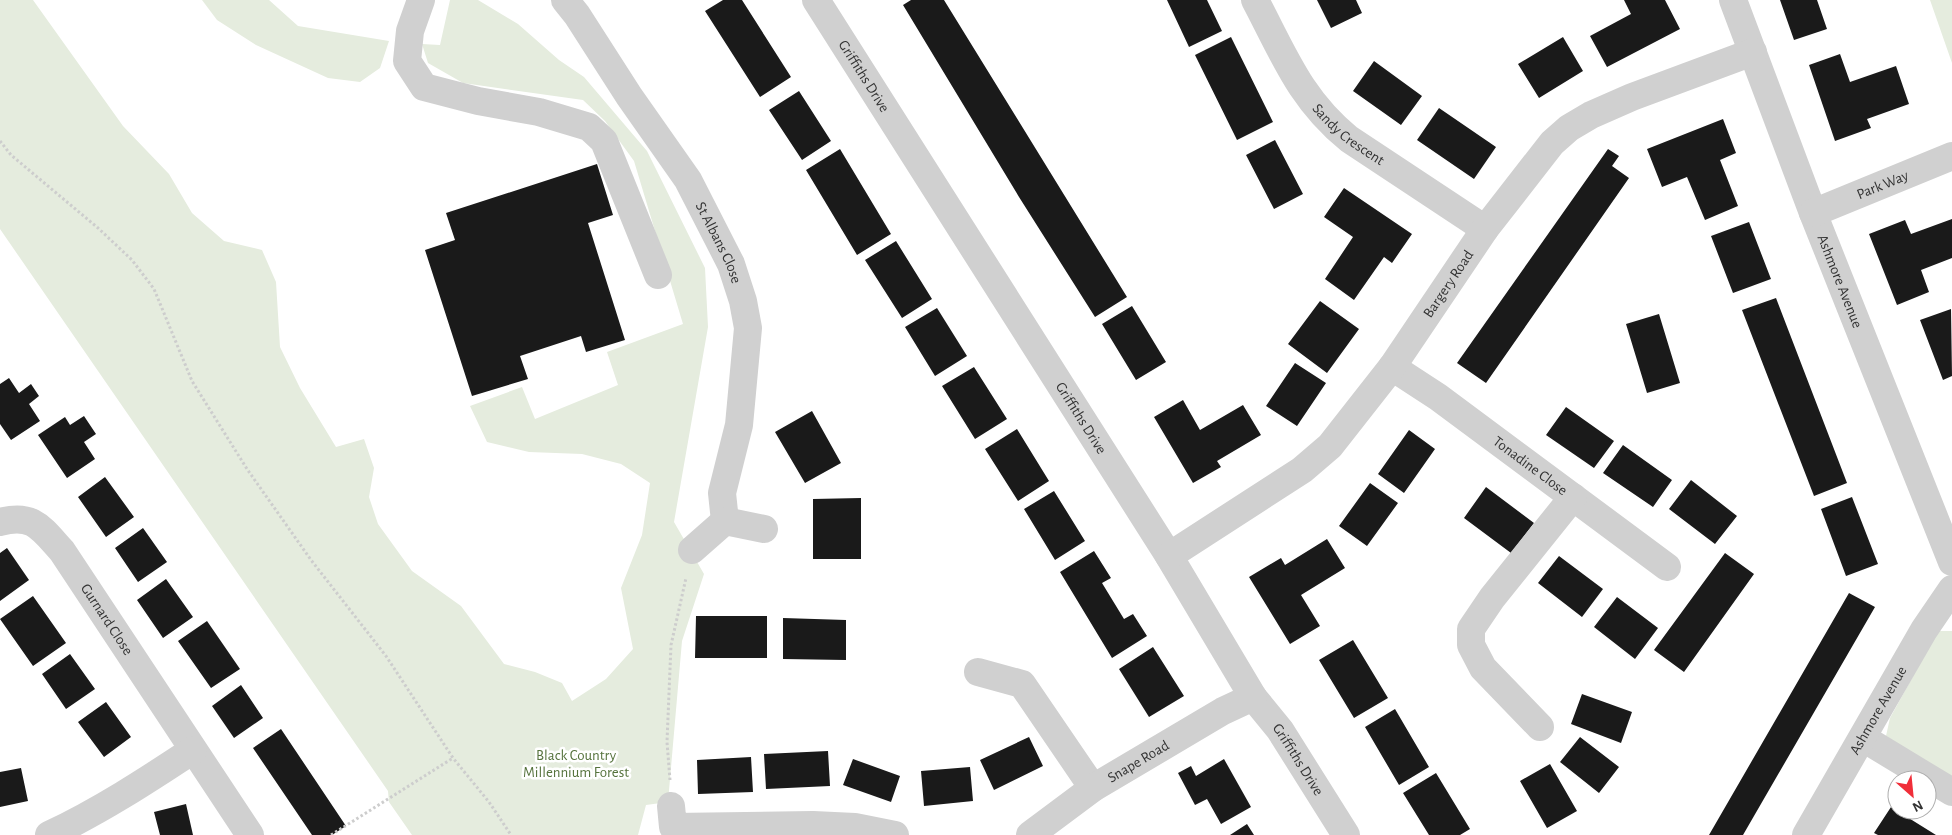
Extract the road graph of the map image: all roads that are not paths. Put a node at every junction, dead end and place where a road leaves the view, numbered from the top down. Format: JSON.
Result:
{"nodes":[{"id":1,"x":422,"y":0,"type":"edge"},
{"id":2,"x":565,"y":0,"type":"edge"},
{"id":3,"x":816,"y":0,"type":"edge"},
{"id":4,"x":1255,"y":0,"type":"edge"},
{"id":5,"x":1733,"y":0,"type":"edge"},
{"id":6,"x":1753,"y":52,"type":"junction"},
{"id":7,"x":1952,"y":156,"type":"edge"},
{"id":8,"x":1813,"y":213,"type":"junction"},
{"id":9,"x":1485,"y":229,"type":"junction"},
{"id":10,"x":658,"y":275,"type":"dead end"},
{"id":11,"x":1392,"y":367,"type":"junction"},
{"id":12,"x":1573,"y":497,"type":"junction"},
{"id":13,"x":725,"y":521,"type":"junction"},
{"id":14,"x":0,"y":522,"type":"edge"},
{"id":15,"x":764,"y":529,"type":"dead end"},
{"id":16,"x":692,"y":550,"type":"road end"},
{"id":17,"x":1170,"y":556,"type":"junction"},
{"id":18,"x":1952,"y":562,"type":"edge"},
{"id":19,"x":1667,"y":567,"type":"dead end"},
{"id":20,"x":1952,"y":589,"type":"edge"},
{"id":21,"x":978,"y":672,"type":"dead end"},
{"id":22,"x":1253,"y":697,"type":"junction"},
{"id":23,"x":1540,"y":727,"type":"dead end"},
{"id":24,"x":1863,"y":738,"type":"junction"},
{"id":25,"x":193,"y":750,"type":"junction"},
{"id":26,"x":1093,"y":788,"type":"junction"},
{"id":27,"x":1952,"y":792,"type":"edge"},
{"id":28,"x":671,"y":806,"type":"road end"},
{"id":29,"x":49,"y":835,"type":"edge"},
{"id":30,"x":250,"y":835,"type":"edge"},
{"id":31,"x":896,"y":835,"type":"edge"},
{"id":32,"x":1030,"y":835,"type":"edge"},
{"id":33,"x":1346,"y":835,"type":"edge"},
{"id":34,"x":1806,"y":835,"type":"edge"}],
"edges":[{"from":1,"to":10,"type":"street"},
{"from":2,"to":13,"type":"street","name":"St Albans Close"},
{"from":3,"to":17,"type":"street","name":"Griffiths Drive"},
{"from":4,"to":9,"type":"street","name":"Sandy Crescent"},
{"from":5,"to":6,"type":"street","name":"Ashmore Avenue"},
{"from":6,"to":8,"type":"street","name":"Ashmore Avenue"},
{"from":6,"to":9,"type":"street","name":"Bargery Road"},
{"from":7,"to":8,"type":"street","name":"Park Way"},
{"from":8,"to":18,"type":"street","name":"Ashmore Avenue"},
{"from":9,"to":11,"type":"street","name":"Bargery Road"},
{"from":11,"to":12,"type":"street","name":"Tonadine Close"},
{"from":11,"to":17,"type":"street","name":"Bargery Road"},
{"from":12,"to":19,"type":"street","name":"Tonadine Close"},
{"from":12,"to":23,"type":"street"},
{"from":13,"to":15,"type":"street"},
{"from":13,"to":16,"type":"street"},
{"from":14,"to":25,"type":"street","name":"Gurnard Close"},
{"from":17,"to":22,"type":"street","name":"Griffiths Drive"},
{"from":20,"to":24,"type":"street","name":"Ashmore Avenue"},
{"from":21,"to":26,"type":"street"},
{"from":22,"to":26,"type":"street","name":"Snape Road"},
{"from":22,"to":33,"type":"street","name":"Griffiths Drive"},
{"from":24,"to":27,"type":"street"},
{"from":24,"to":34,"type":"street","name":"Ashmore Avenue"},
{"from":25,"to":29,"type":"street"},
{"from":25,"to":30,"type":"street","name":"Gurnard Close"},
{"from":26,"to":32,"type":"street","name":"Snape Road"},
{"from":28,"to":31,"type":"street"}]}
